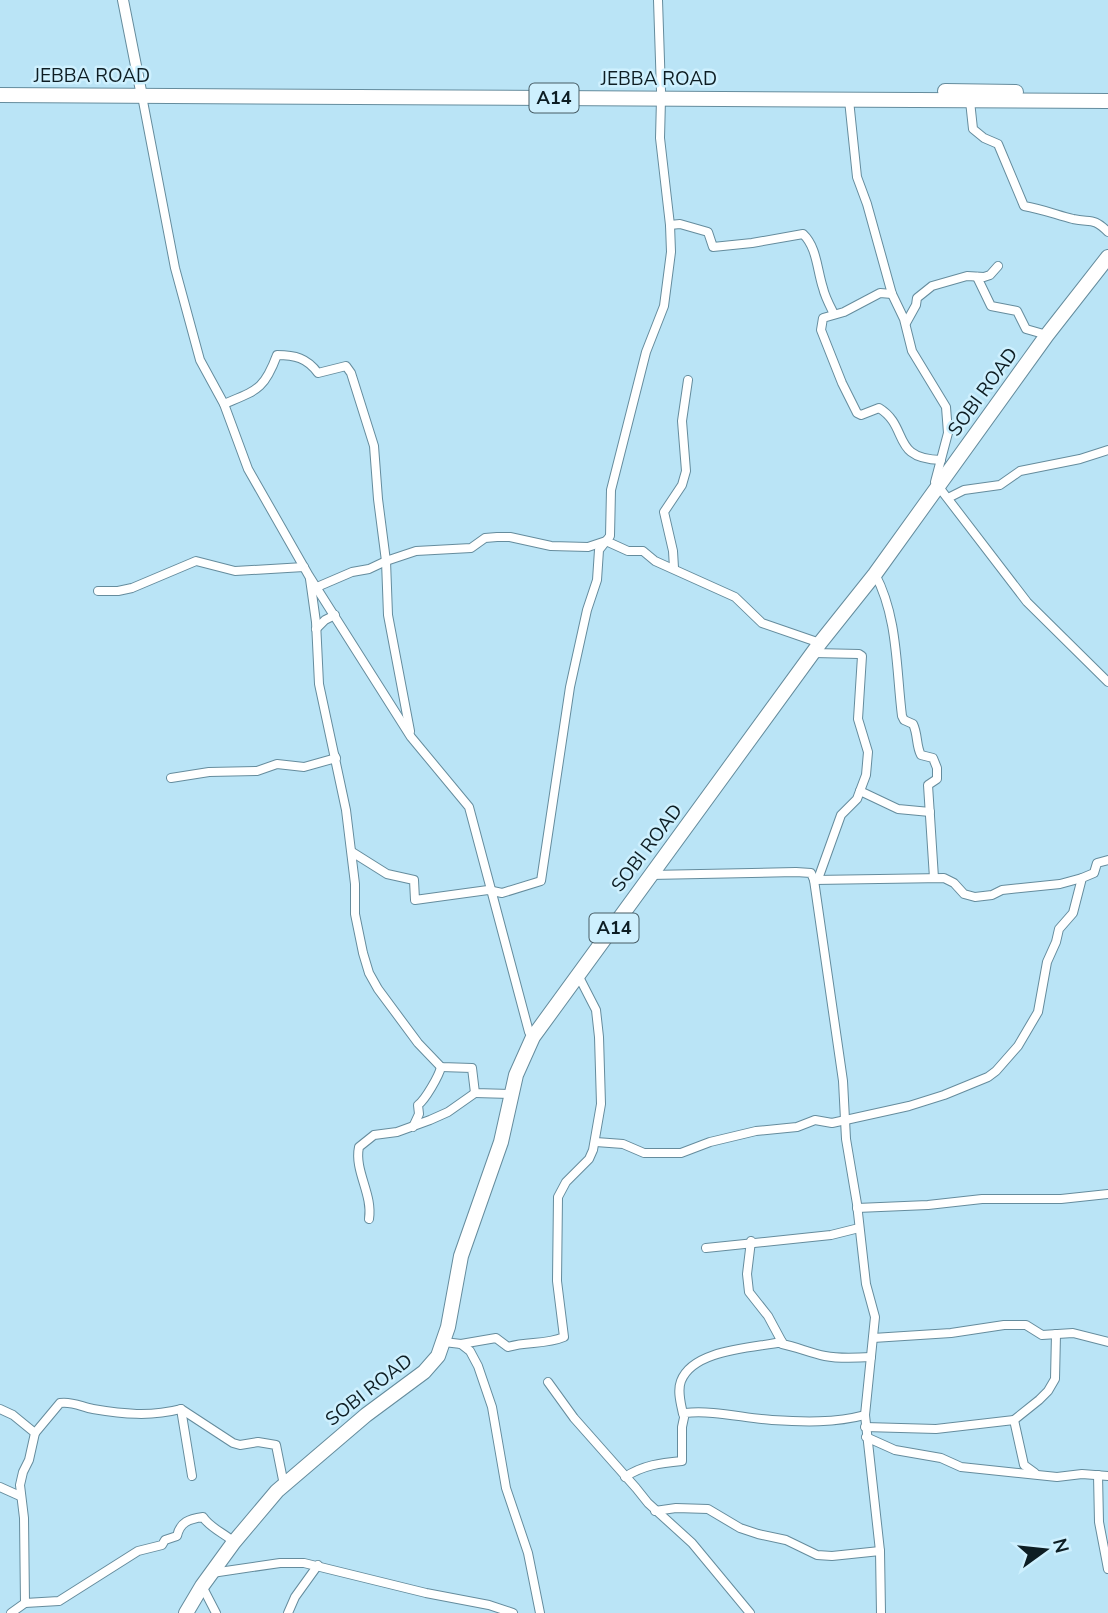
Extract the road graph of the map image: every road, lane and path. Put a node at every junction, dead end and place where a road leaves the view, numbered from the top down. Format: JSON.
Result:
{"nodes":[{"id":1,"x":123,"y":0,"type":"edge"},
{"id":2,"x":659,"y":0,"type":"edge"},
{"id":3,"x":0,"y":87,"type":"edge"},
{"id":4,"x":141,"y":92,"type":"junction"},
{"id":5,"x":1108,"y":92,"type":"edge"},
{"id":6,"x":0,"y":95,"type":"edge"},
{"id":7,"x":661,"y":95,"type":"junction"},
{"id":8,"x":849,"y":100,"type":"junction"},
{"id":9,"x":970,"y":101,"type":"junction"},
{"id":10,"x":1108,"y":102,"type":"edge"},
{"id":11,"x":670,"y":225,"type":"junction"},
{"id":12,"x":1108,"y":232,"type":"edge"},
{"id":13,"x":1108,"y":257,"type":"edge"},
{"id":14,"x":998,"y":266,"type":"dead end"},
{"id":15,"x":976,"y":276,"type":"junction"},
{"id":16,"x":892,"y":294,"type":"junction"},
{"id":17,"x":834,"y":314,"type":"junction"},
{"id":18,"x":906,"y":323,"type":"junction"},
{"id":19,"x":1047,"y":335,"type":"junction"},
{"id":20,"x":688,"y":380,"type":"dead end"},
{"id":21,"x":224,"y":404,"type":"junction"},
{"id":22,"x":1108,"y":450,"type":"edge"},
{"id":23,"x":941,"y":460,"type":"junction"},
{"id":24,"x":943,"y":493,"type":"junction"},
{"id":25,"x":606,"y":541,"type":"junction"},
{"id":26,"x":386,"y":561,"type":"junction"},
{"id":27,"x":304,"y":568,"type":"junction"},
{"id":28,"x":674,"y":568,"type":"junction"},
{"id":29,"x":875,"y":574,"type":"junction"},
{"id":30,"x":309,"y":576,"type":"junction"},
{"id":31,"x":317,"y":587,"type":"junction"},
{"id":32,"x":98,"y":592,"type":"dead end"},
{"id":33,"x":335,"y":615,"type":"junction"},
{"id":34,"x":316,"y":629,"type":"junction"},
{"id":35,"x":817,"y":648,"type":"junction"},
{"id":36,"x":1108,"y":682,"type":"edge"},
{"id":37,"x":411,"y":737,"type":"junction"},
{"id":38,"x":336,"y":758,"type":"junction"},
{"id":39,"x":171,"y":778,"type":"dead end"},
{"id":40,"x":860,"y":791,"type":"junction"},
{"id":41,"x":930,"y":812,"type":"junction"},
{"id":42,"x":352,"y":852,"type":"junction"},
{"id":43,"x":1108,"y":860,"type":"edge"},
{"id":44,"x":650,"y":874,"type":"junction"},
{"id":45,"x":934,"y":878,"type":"junction"},
{"id":46,"x":1082,"y":878,"type":"junction"},
{"id":47,"x":816,"y":879,"type":"junction"},
{"id":48,"x":492,"y":892,"type":"junction"},
{"id":49,"x":578,"y":975,"type":"junction"},
{"id":50,"x":533,"y":1037,"type":"junction"},
{"id":51,"x":441,"y":1067,"type":"junction"},
{"id":52,"x":475,"y":1093,"type":"junction"},
{"id":53,"x":511,"y":1094,"type":"junction"},
{"id":54,"x":845,"y":1118,"type":"junction"},
{"id":55,"x":413,"y":1126,"type":"junction"},
{"id":56,"x":596,"y":1142,"type":"junction"},
{"id":57,"x":1108,"y":1194,"type":"edge"},
{"id":58,"x":858,"y":1208,"type":"junction"},
{"id":59,"x":369,"y":1219,"type":"dead end"},
{"id":60,"x":859,"y":1228,"type":"junction"},
{"id":61,"x":751,"y":1241,"type":"junction"},
{"id":62,"x":706,"y":1248,"type":"dead end"},
{"id":63,"x":1056,"y":1334,"type":"junction"},
{"id":64,"x":873,"y":1338,"type":"junction"},
{"id":65,"x":444,"y":1342,"type":"junction"},
{"id":66,"x":782,"y":1342,"type":"junction"},
{"id":67,"x":1108,"y":1342,"type":"edge"},
{"id":68,"x":461,"y":1344,"type":"junction"},
{"id":69,"x":871,"y":1357,"type":"junction"},
{"id":70,"x":548,"y":1382,"type":"dead end"},
{"id":71,"x":0,"y":1409,"type":"edge"},
{"id":72,"x":181,"y":1409,"type":"junction"},
{"id":73,"x":683,"y":1414,"type":"junction"},
{"id":74,"x":865,"y":1415,"type":"junction"},
{"id":75,"x":1014,"y":1420,"type":"junction"},
{"id":76,"x":865,"y":1427,"type":"junction"},
{"id":77,"x":35,"y":1433,"type":"junction"},
{"id":78,"x":866,"y":1437,"type":"junction"},
{"id":79,"x":1037,"y":1474,"type":"junction"},
{"id":80,"x":1098,"y":1475,"type":"junction"},
{"id":81,"x":192,"y":1476,"type":"dead end"},
{"id":82,"x":1108,"y":1476,"type":"edge"},
{"id":83,"x":625,"y":1477,"type":"junction"},
{"id":84,"x":285,"y":1485,"type":"junction"},
{"id":85,"x":0,"y":1488,"type":"edge"},
{"id":86,"x":20,"y":1496,"type":"junction"},
{"id":87,"x":655,"y":1511,"type":"junction"},
{"id":88,"x":234,"y":1542,"type":"junction"},
{"id":89,"x":880,"y":1551,"type":"junction"},
{"id":90,"x":318,"y":1565,"type":"junction"},
{"id":91,"x":1108,"y":1569,"type":"edge"},
{"id":92,"x":212,"y":1573,"type":"junction"},
{"id":93,"x":202,"y":1586,"type":"junction"},
{"id":94,"x":25,"y":1603,"type":"junction"},
{"id":95,"x":11,"y":1613,"type":"edge"},
{"id":96,"x":186,"y":1613,"type":"edge"},
{"id":97,"x":216,"y":1613,"type":"edge"},
{"id":98,"x":288,"y":1613,"type":"edge"},
{"id":99,"x":513,"y":1613,"type":"edge"},
{"id":100,"x":540,"y":1613,"type":"edge"},
{"id":101,"x":750,"y":1613,"type":"edge"},
{"id":102,"x":881,"y":1613,"type":"edge"}],
"edges":[{"from":1,"to":4,"type":"street"},
{"from":2,"to":7,"type":"street"},
{"from":3,"to":4,"type":"highway","number":"A14"},
{"from":4,"to":6,"type":"highway","name":"JEBBA ROAD","number":"A14"},
{"from":4,"to":7,"type":"highway","number":"A14"},
{"from":4,"to":21,"type":"street"},
{"from":5,"to":7,"type":"highway","number":"A14"},
{"from":7,"to":8,"type":"highway","name":"JEBBA ROAD","number":"A14"},
{"from":7,"to":11,"type":"street"},
{"from":8,"to":9,"type":"highway","name":"JEBBA ROAD","number":"A14"},
{"from":8,"to":16,"type":"street"},
{"from":9,"to":10,"type":"highway","name":"JEBBA ROAD","number":"A14"},
{"from":9,"to":12,"type":"street"},
{"from":11,"to":17,"type":"street"},
{"from":11,"to":25,"type":"street"},
{"from":13,"to":19,"type":"highway","name":"SOBI ROAD","number":"A14"},
{"from":14,"to":15,"type":"street"},
{"from":15,"to":18,"type":"street"},
{"from":15,"to":19,"type":"street"},
{"from":16,"to":17,"type":"street"},
{"from":16,"to":18,"type":"street"},
{"from":17,"to":23,"type":"street"},
{"from":18,"to":23,"type":"street"},
{"from":19,"to":24,"type":"highway","name":"SOBI ROAD","number":"A14"},
{"from":20,"to":28,"type":"street"},
{"from":21,"to":26,"type":"street"},
{"from":21,"to":27,"type":"street"},
{"from":22,"to":24,"type":"street"},
{"from":23,"to":24,"type":"street"},
{"from":24,"to":29,"type":"highway","name":"SOBI ROAD","number":"A14"},
{"from":24,"to":36,"type":"street"},
{"from":25,"to":26,"type":"street"},
{"from":25,"to":28,"type":"street"},
{"from":25,"to":48,"type":"street"},
{"from":26,"to":31,"type":"street"},
{"from":26,"to":37,"type":"street"},
{"from":27,"to":30,"type":"street"},
{"from":27,"to":32,"type":"street"},
{"from":28,"to":35,"type":"street"},
{"from":29,"to":35,"type":"highway","name":"SOBI ROAD","number":"A14"},
{"from":29,"to":41,"type":"street"},
{"from":30,"to":31,"type":"street"},
{"from":30,"to":34,"type":"street"},
{"from":31,"to":33,"type":"street"},
{"from":33,"to":34,"type":"street"},
{"from":33,"to":37,"type":"street"},
{"from":34,"to":38,"type":"street"},
{"from":35,"to":40,"type":"street"},
{"from":35,"to":44,"type":"highway","name":"SOBI ROAD","number":"A14"},
{"from":37,"to":48,"type":"street"},
{"from":38,"to":39,"type":"street"},
{"from":38,"to":42,"type":"street"},
{"from":40,"to":41,"type":"street"},
{"from":40,"to":47,"type":"street"},
{"from":41,"to":45,"type":"street"},
{"from":42,"to":48,"type":"street"},
{"from":42,"to":51,"type":"street"},
{"from":43,"to":46,"type":"street"},
{"from":44,"to":47,"type":"street"},
{"from":44,"to":49,"type":"highway","name":"SOBI ROAD","number":"A14"},
{"from":45,"to":46,"type":"street"},
{"from":45,"to":47,"type":"street"},
{"from":46,"to":54,"type":"street"},
{"from":47,"to":54,"type":"street"},
{"from":48,"to":50,"type":"street"},
{"from":49,"to":50,"type":"highway","name":"SOBI ROAD","number":"A14"},
{"from":49,"to":56,"type":"street"},
{"from":50,"to":53,"type":"highway","name":"SOBI ROAD","number":"A14"},
{"from":51,"to":52,"type":"street"},
{"from":51,"to":55,"type":"street"},
{"from":52,"to":53,"type":"street"},
{"from":52,"to":55,"type":"street"},
{"from":53,"to":65,"type":"highway","name":"SOBI ROAD","number":"A14"},
{"from":54,"to":56,"type":"street"},
{"from":54,"to":58,"type":"street"},
{"from":55,"to":59,"type":"street"},
{"from":56,"to":68,"type":"street"},
{"from":57,"to":58,"type":"street"},
{"from":58,"to":60,"type":"street"},
{"from":60,"to":61,"type":"street"},
{"from":60,"to":64,"type":"street"},
{"from":61,"to":62,"type":"street"},
{"from":61,"to":66,"type":"street"},
{"from":63,"to":64,"type":"street"},
{"from":63,"to":67,"type":"street"},
{"from":63,"to":75,"type":"street"},
{"from":64,"to":69,"type":"street"},
{"from":65,"to":68,"type":"street"},
{"from":65,"to":84,"type":"highway","name":"SOBI ROAD","number":"A14"},
{"from":66,"to":69,"type":"street"},
{"from":66,"to":73,"type":"street"},
{"from":68,"to":100,"type":"street"},
{"from":69,"to":74,"type":"street"},
{"from":70,"to":83,"type":"street"},
{"from":71,"to":77,"type":"street"},
{"from":72,"to":77,"type":"street"},
{"from":72,"to":81,"type":"street"},
{"from":72,"to":84,"type":"street"},
{"from":73,"to":74,"type":"street"},
{"from":73,"to":83,"type":"street"},
{"from":74,"to":76,"type":"street"},
{"from":75,"to":76,"type":"street"},
{"from":75,"to":79,"type":"street"},
{"from":76,"to":78,"type":"street"},
{"from":77,"to":86,"type":"street"},
{"from":78,"to":79,"type":"street"},
{"from":78,"to":89,"type":"street"},
{"from":79,"to":80,"type":"street"},
{"from":80,"to":82,"type":"street"},
{"from":80,"to":91,"type":"street"},
{"from":83,"to":87,"type":"street"},
{"from":84,"to":88,"type":"highway","name":"SOBI ROAD","number":"A14"},
{"from":85,"to":86,"type":"street"},
{"from":86,"to":94,"type":"street"},
{"from":87,"to":89,"type":"street"},
{"from":87,"to":101,"type":"street"},
{"from":88,"to":92,"type":"highway","name":"SOBI ROAD","number":"A14"},
{"from":88,"to":94,"type":"street"},
{"from":89,"to":102,"type":"street"},
{"from":90,"to":92,"type":"street"},
{"from":90,"to":98,"type":"street"},
{"from":90,"to":99,"type":"street"},
{"from":92,"to":93,"type":"highway","name":"SOBI ROAD","number":"A14"},
{"from":93,"to":96,"type":"highway","name":"SOBI ROAD","number":"A14"},
{"from":93,"to":97,"type":"street"},
{"from":94,"to":95,"type":"street"}]}
